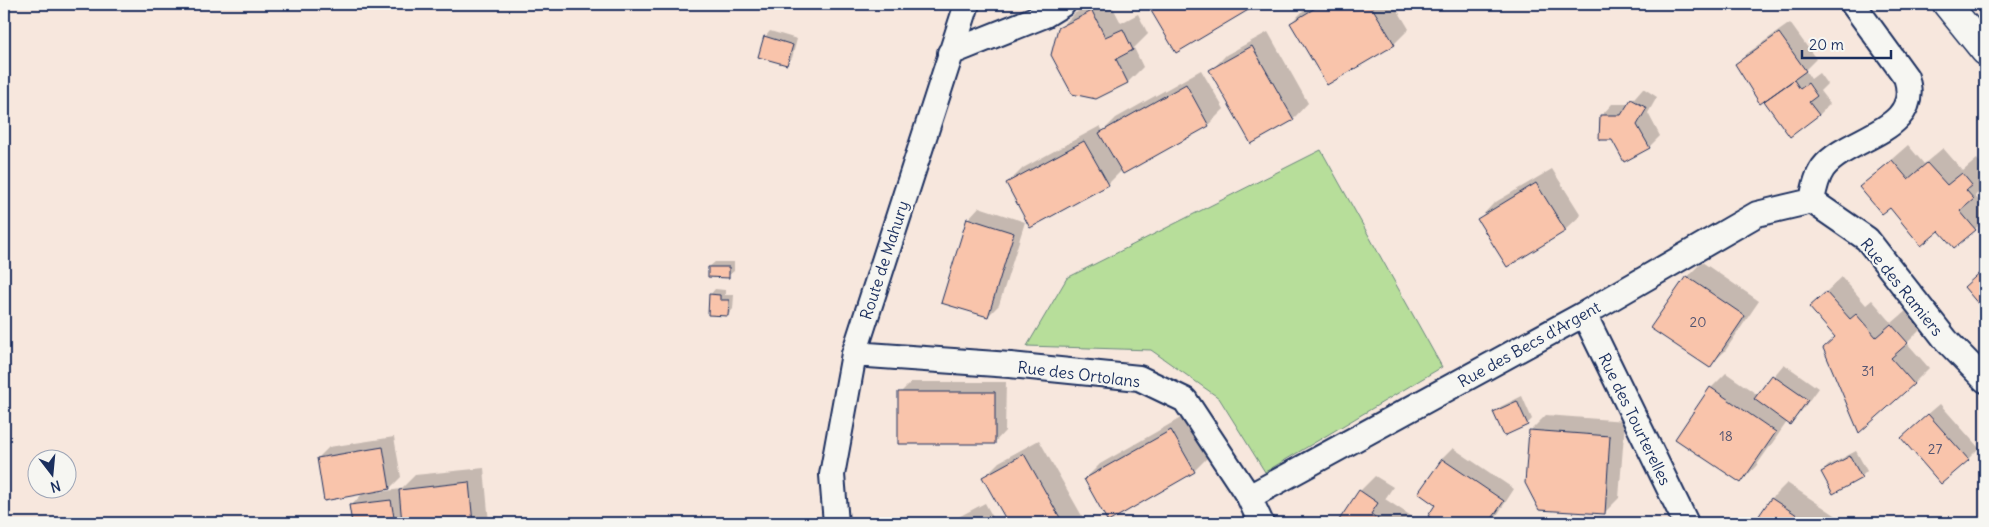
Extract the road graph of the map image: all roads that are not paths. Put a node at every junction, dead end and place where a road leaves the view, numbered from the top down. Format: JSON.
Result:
{"nodes":[{"id":1,"x":967,"y":4,"type":"edge"},
{"id":2,"x":1063,"y":4,"type":"edge"},
{"id":3,"x":1853,"y":4,"type":"edge"},
{"id":4,"x":1947,"y":4,"type":"edge"},
{"id":5,"x":1985,"y":51,"type":"edge"},
{"id":6,"x":950,"y":53,"type":"junction"},
{"id":7,"x":1812,"y":201,"type":"junction"},
{"id":8,"x":1584,"y":314,"type":"junction"},
{"id":9,"x":854,"y":354,"type":"junction"},
{"id":10,"x":1985,"y":380,"type":"edge"},
{"id":11,"x":1249,"y":497,"type":"junction"},
{"id":12,"x":836,"y":523,"type":"edge"},
{"id":13,"x":1261,"y":523,"type":"edge"},
{"id":14,"x":1686,"y":523,"type":"edge"}],
"edges":[{"from":1,"to":6,"type":"street","name":"Route de Mahury"},
{"from":2,"to":6,"type":"street"},
{"from":3,"to":7,"type":"street"},
{"from":4,"to":5,"type":"street"},
{"from":6,"to":9,"type":"street","name":"Route de Mahury"},
{"from":7,"to":8,"type":"street","name":"Rue des Becs d'Argent"},
{"from":7,"to":10,"type":"street","name":"Rue des Ramiers"},
{"from":8,"to":11,"type":"street","name":"Rue des Becs d'Argent"},
{"from":8,"to":14,"type":"street","name":"Rue des Tourterelles"},
{"from":9,"to":11,"type":"street","name":"Rue des Ortolans"},
{"from":9,"to":12,"type":"street","name":"Route de Mahury"},
{"from":11,"to":13,"type":"street","name":"Rue des Ortolans"}]}
